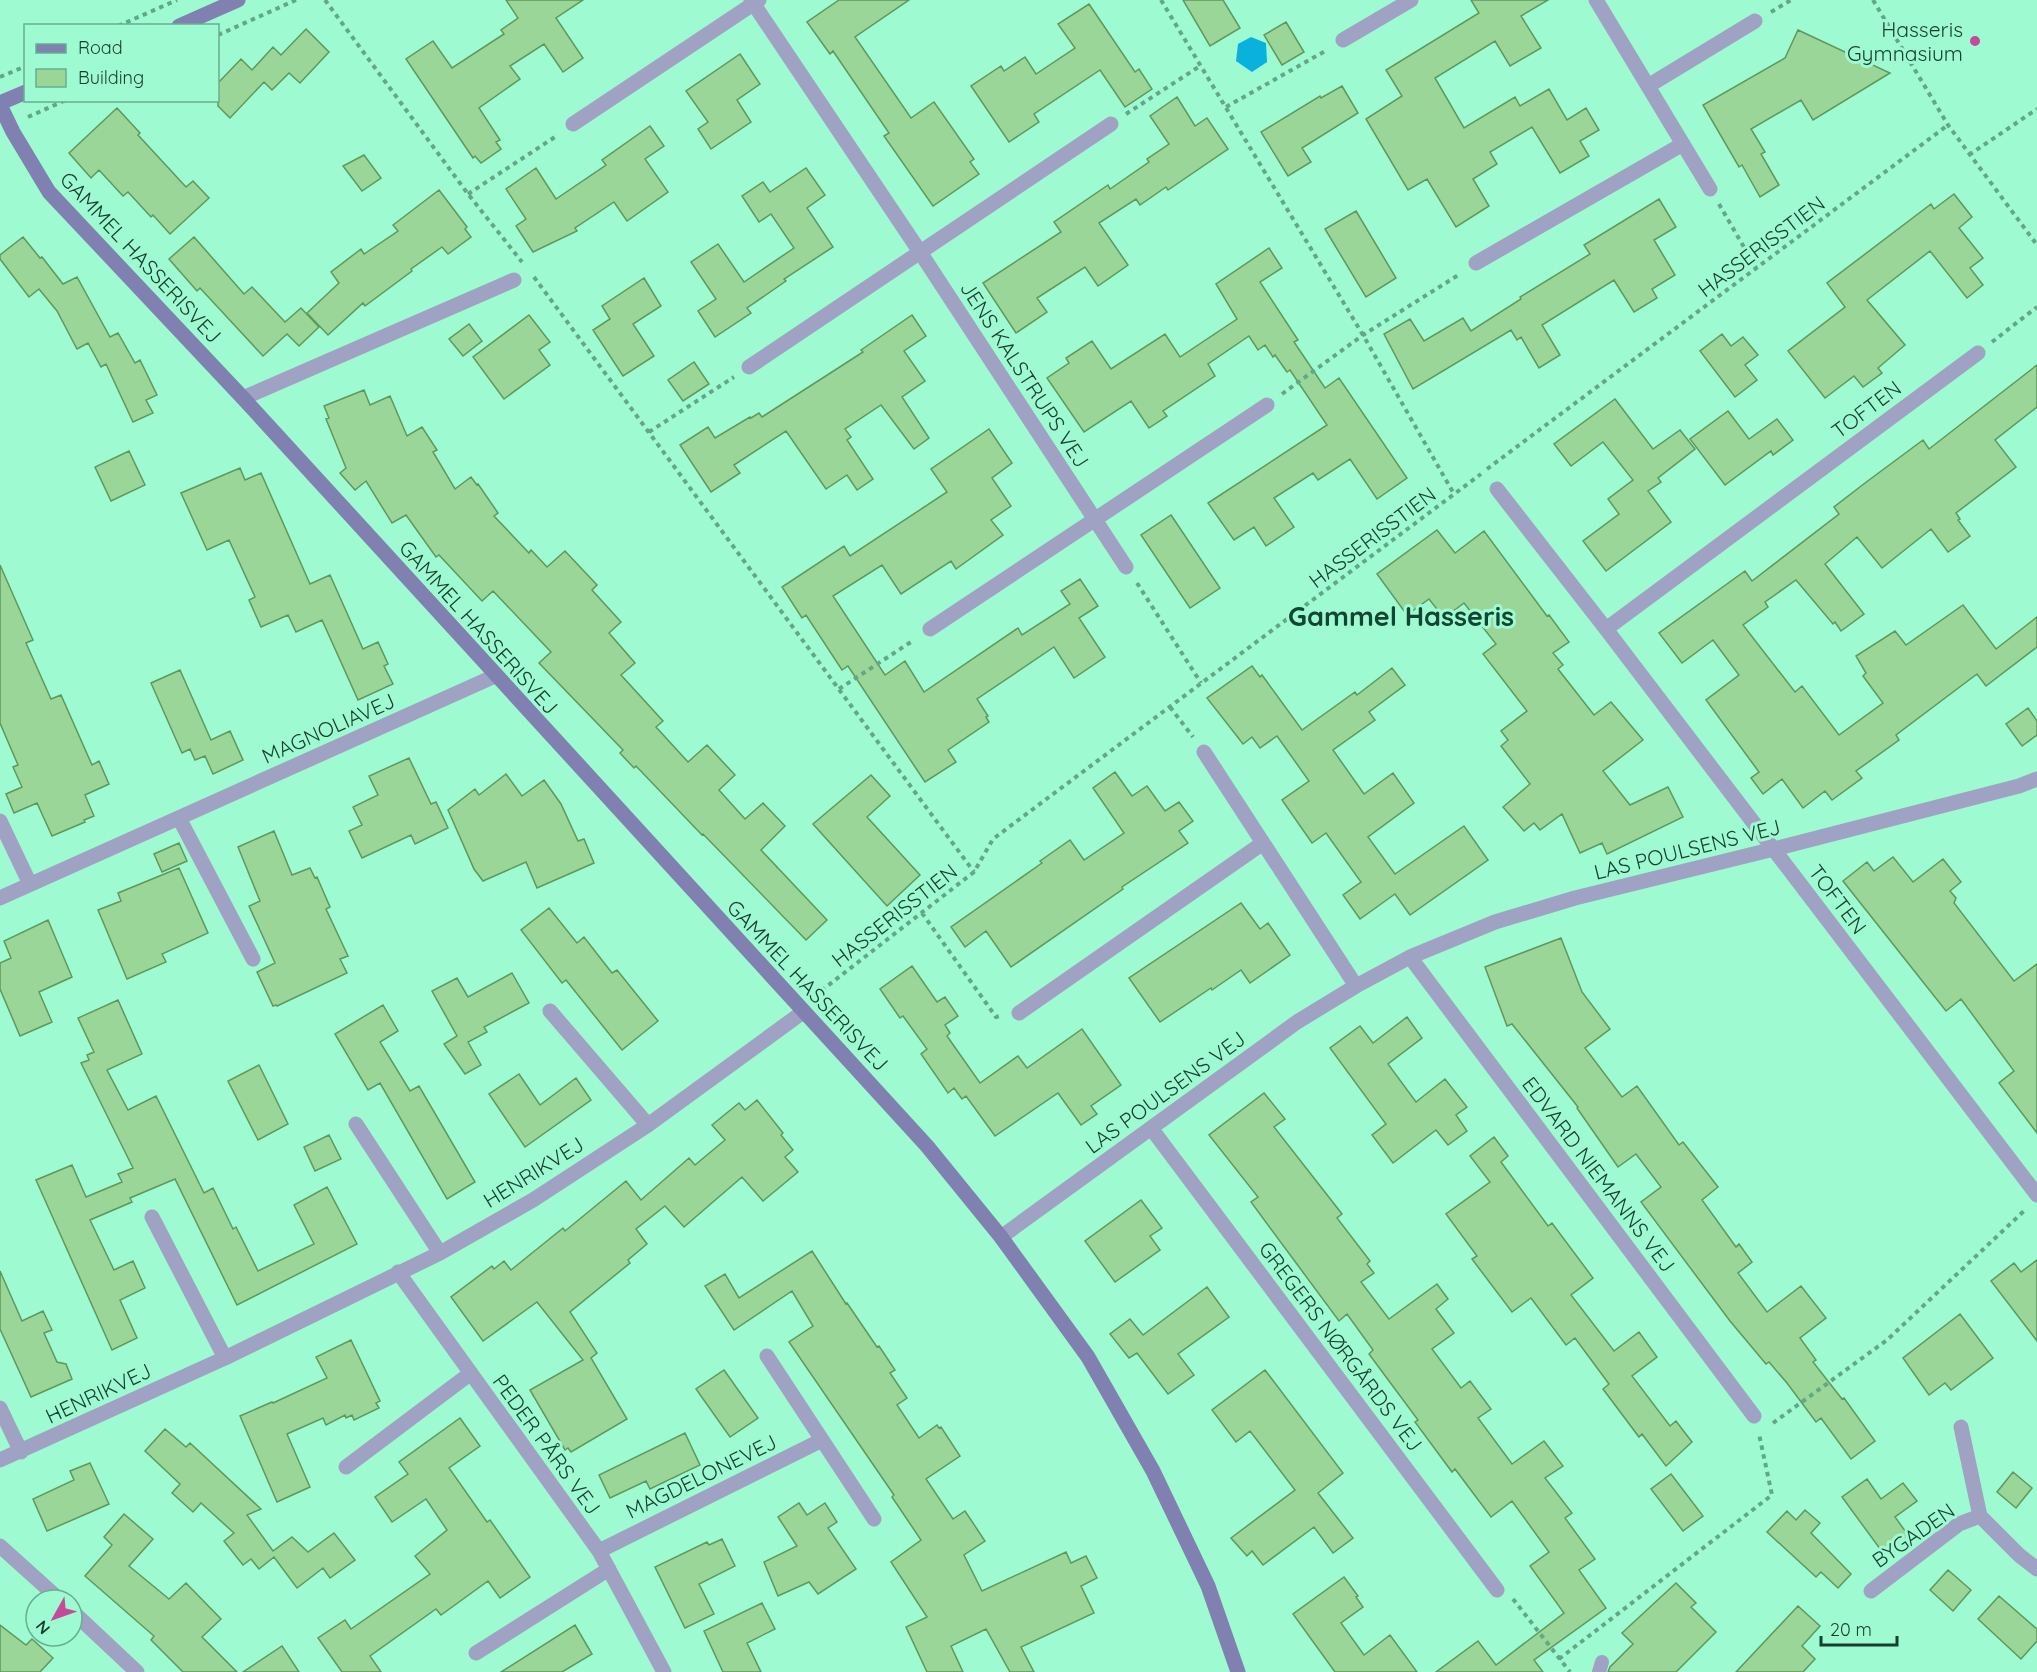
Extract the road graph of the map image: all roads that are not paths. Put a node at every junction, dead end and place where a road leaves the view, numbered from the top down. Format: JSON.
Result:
{"nodes":[{"id":1,"x":238,"y":0,"type":"edge"},
{"id":2,"x":1411,"y":0,"type":"edge"},
{"id":3,"x":1596,"y":0,"type":"edge"},
{"id":4,"x":754,"y":1,"type":"edge"},
{"id":5,"x":1755,"y":21,"type":"dead end"},
{"id":6,"x":184,"y":24,"type":"edge"},
{"id":7,"x":1343,"y":40,"type":"road end"},
{"id":8,"x":1648,"y":86,"type":"junction"},
{"id":9,"x":24,"y":93,"type":"edge"},
{"id":10,"x":0,"y":104,"type":"edge"},
{"id":11,"x":573,"y":124,"type":"road end"},
{"id":12,"x":1111,"y":124,"type":"road end"},
{"id":13,"x":1683,"y":144,"type":"junction"},
{"id":14,"x":1710,"y":189,"type":"road end"},
{"id":15,"x":920,"y":252,"type":"junction"},
{"id":16,"x":1476,"y":263,"type":"road end"},
{"id":17,"x":514,"y":280,"type":"dead end"},
{"id":18,"x":1978,"y":353,"type":"road end"},
{"id":19,"x":749,"y":367,"type":"road end"},
{"id":20,"x":243,"y":398,"type":"junction"},
{"id":21,"x":1267,"y":405,"type":"road end"},
{"id":22,"x":1497,"y":489,"type":"dead end"},
{"id":23,"x":1095,"y":520,"type":"junction"},
{"id":24,"x":1126,"y":567,"type":"road end"},
{"id":25,"x":1606,"y":629,"type":"junction"},
{"id":26,"x":930,"y":630,"type":"road end"},
{"id":27,"x":495,"y":676,"type":"junction"},
{"id":28,"x":1204,"y":752,"type":"road end"},
{"id":29,"x":2037,"y":778,"type":"edge"},
{"id":30,"x":178,"y":818,"type":"junction"},
{"id":31,"x":0,"y":821,"type":"edge"},
{"id":32,"x":1263,"y":843,"type":"junction"},
{"id":33,"x":1774,"y":849,"type":"junction"},
{"id":34,"x":30,"y":884,"type":"junction"},
{"id":35,"x":0,"y":898,"type":"edge"},
{"id":36,"x":1410,"y":957,"type":"junction"},
{"id":37,"x":253,"y":959,"type":"dead end"},
{"id":38,"x":1356,"y":986,"type":"junction"},
{"id":39,"x":550,"y":1011,"type":"dead end"},
{"id":40,"x":803,"y":1012,"type":"junction"},
{"id":41,"x":1019,"y":1013,"type":"road end"},
{"id":42,"x":356,"y":1124,"type":"dead end"},
{"id":43,"x":648,"y":1125,"type":"junction"},
{"id":44,"x":1151,"y":1128,"type":"junction"},
{"id":45,"x":2033,"y":1201,"type":"edge"},
{"id":46,"x":152,"y":1217,"type":"dead end"},
{"id":47,"x":1001,"y":1237,"type":"junction"},
{"id":48,"x":440,"y":1253,"type":"junction"},
{"id":49,"x":398,"y":1272,"type":"junction"},
{"id":50,"x":767,"y":1356,"type":"dead end"},
{"id":51,"x":225,"y":1358,"type":"junction"},
{"id":52,"x":471,"y":1373,"type":"junction"},
{"id":53,"x":0,"y":1408,"type":"edge"},
{"id":54,"x":1754,"y":1416,"type":"road end"},
{"id":55,"x":1961,"y":1426,"type":"dead end"},
{"id":56,"x":822,"y":1440,"type":"junction"},
{"id":57,"x":21,"y":1452,"type":"junction"},
{"id":58,"x":0,"y":1460,"type":"edge"},
{"id":59,"x":346,"y":1467,"type":"dead end"},
{"id":60,"x":1980,"y":1516,"type":"junction"},
{"id":61,"x":874,"y":1520,"type":"dead end"},
{"id":62,"x":0,"y":1546,"type":"edge"},
{"id":63,"x":598,"y":1551,"type":"junction"},
{"id":64,"x":609,"y":1569,"type":"junction"},
{"id":65,"x":2037,"y":1569,"type":"edge"},
{"id":66,"x":47,"y":1588,"type":"edge"},
{"id":67,"x":1497,"y":1590,"type":"road end"},
{"id":68,"x":1871,"y":1591,"type":"dead end"},
{"id":69,"x":84,"y":1623,"type":"edge"},
{"id":70,"x":477,"y":1653,"type":"dead end"},
{"id":71,"x":128,"y":1669,"type":"edge"},
{"id":72,"x":664,"y":1672,"type":"edge"},
{"id":73,"x":1238,"y":1672,"type":"edge"}],
"edges":[{"from":1,"to":6,"type":"street"},
{"from":2,"to":7,"type":"street"},
{"from":3,"to":8,"type":"street"},
{"from":4,"to":11,"type":"street","name":"JENS KALSTRUPS VEJ"},
{"from":4,"to":15,"type":"street","name":"JENS KALSTRUPS VEJ"},
{"from":5,"to":8,"type":"street"},
{"from":8,"to":13,"type":"street"},
{"from":9,"to":10,"type":"street"},
{"from":10,"to":20,"type":"street","name":"GAMMEL HASSERISVEJ"},
{"from":12,"to":15,"type":"street"},
{"from":13,"to":14,"type":"street"},
{"from":13,"to":16,"type":"street"},
{"from":15,"to":19,"type":"street"},
{"from":15,"to":23,"type":"street","name":"JENS KALSTRUPS VEJ"},
{"from":17,"to":20,"type":"street"},
{"from":18,"to":25,"type":"street","name":"TOFTEN"},
{"from":20,"to":27,"type":"street","name":"GAMMEL HASSERISVEJ"},
{"from":21,"to":23,"type":"street"},
{"from":22,"to":25,"type":"street","name":"TOFTEN"},
{"from":23,"to":24,"type":"street","name":"JENS KALSTRUPS VEJ"},
{"from":23,"to":26,"type":"street"},
{"from":25,"to":33,"type":"street","name":"TOFTEN"},
{"from":27,"to":30,"type":"street","name":"MAGNOLIAVEJ"},
{"from":27,"to":40,"type":"street","name":"GAMMEL HASSERISVEJ"},
{"from":28,"to":32,"type":"street"},
{"from":29,"to":33,"type":"street","name":"LAS POULSENS VEJ"},
{"from":30,"to":34,"type":"street","name":"MAGNOLIAVEJ"},
{"from":30,"to":37,"type":"street"},
{"from":31,"to":34,"type":"street"},
{"from":32,"to":38,"type":"street"},
{"from":32,"to":41,"type":"street"},
{"from":33,"to":36,"type":"street","name":"LAS POULSENS VEJ"},
{"from":33,"to":45,"type":"street","name":"TOFTEN"},
{"from":34,"to":35,"type":"street","name":"MAGNOLIAVEJ"},
{"from":36,"to":38,"type":"street","name":"LAS POULSENS VEJ"},
{"from":36,"to":54,"type":"street","name":"EDVARD NIEMANNS VEJ"},
{"from":38,"to":44,"type":"street","name":"LAS POULSENS VEJ"},
{"from":39,"to":43,"type":"street"},
{"from":40,"to":43,"type":"street","name":"HENRIKVEJ"},
{"from":40,"to":47,"type":"street","name":"GAMMEL HASSERISVEJ"},
{"from":42,"to":48,"type":"street"},
{"from":43,"to":48,"type":"street","name":"HENRIKVEJ"},
{"from":44,"to":47,"type":"street","name":"LAS POULSENS VEJ"},
{"from":44,"to":67,"type":"street","name":"GREGERS NØRGÅRDS VEJ"},
{"from":46,"to":51,"type":"street"},
{"from":47,"to":73,"type":"street","name":"GAMMEL HASSERISVEJ"},
{"from":48,"to":49,"type":"street","name":"HENRIKVEJ"},
{"from":49,"to":51,"type":"street","name":"HENRIKVEJ"},
{"from":49,"to":52,"type":"street","name":"PEDER PÅRS VEJ"},
{"from":50,"to":56,"type":"street"},
{"from":51,"to":57,"type":"street","name":"HENRIKVEJ"},
{"from":52,"to":59,"type":"street","name":"PEDER PÅRS VEJ"},
{"from":52,"to":63,"type":"street","name":"PEDER PÅRS VEJ"},
{"from":53,"to":57,"type":"street"},
{"from":55,"to":60,"type":"street","name":"BYGADEN"},
{"from":56,"to":61,"type":"street"},
{"from":56,"to":63,"type":"street","name":"MAGDELONEVEJ"},
{"from":57,"to":58,"type":"street","name":"HENRIKVEJ"},
{"from":60,"to":65,"type":"street","name":"BYGADEN"},
{"from":60,"to":68,"type":"street","name":"BYGADEN"},
{"from":62,"to":66,"type":"street"},
{"from":63,"to":64,"type":"street","name":"PEDER PÅRS VEJ"},
{"from":64,"to":70,"type":"street"},
{"from":64,"to":72,"type":"street","name":"PEDER PÅRS VEJ"},
{"from":69,"to":71,"type":"street"}]}
